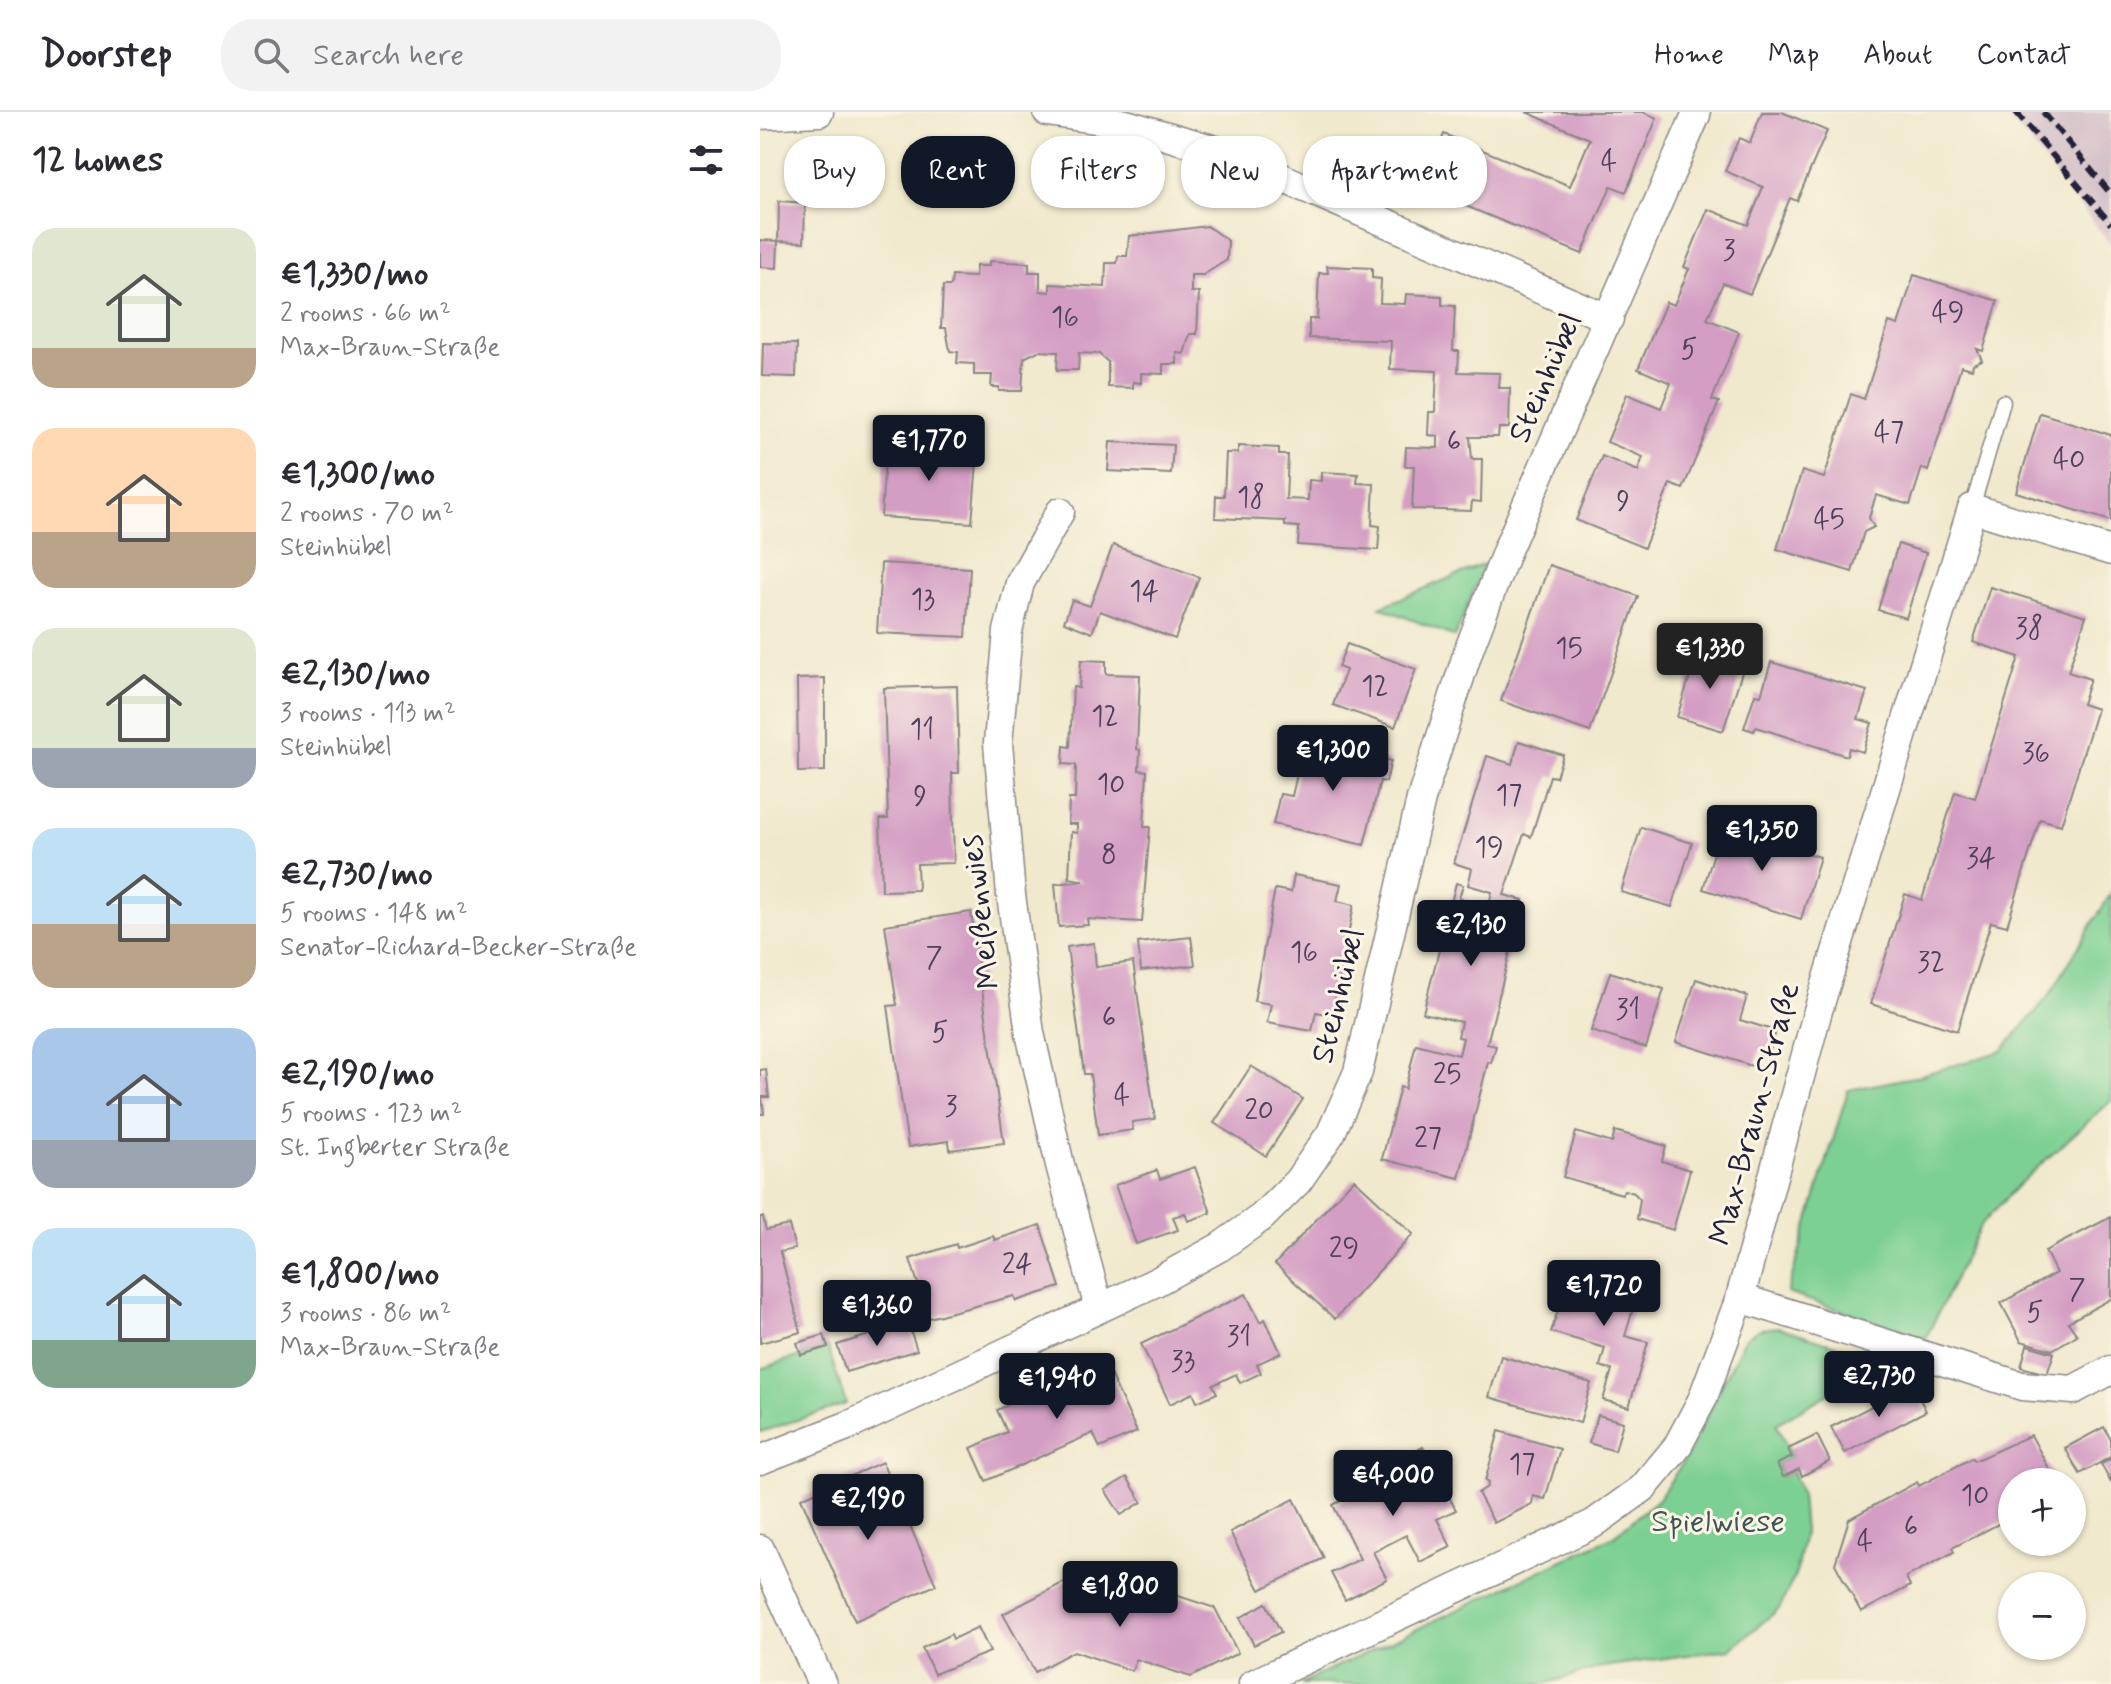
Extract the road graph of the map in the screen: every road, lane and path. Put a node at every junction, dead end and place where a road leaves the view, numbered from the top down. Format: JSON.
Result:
{"nodes":[{"id":1,"x":819,"y":112,"type":"edge"},
{"id":2,"x":1047,"y":112,"type":"edge"},
{"id":3,"x":760,"y":115,"type":"edge"},
{"id":4,"x":1696,"y":115,"type":"dead end"},
{"id":5,"x":1609,"y":319,"type":"junction"},
{"id":6,"x":2003,"y":402,"type":"dead end"},
{"id":7,"x":1972,"y":508,"type":"junction"},
{"id":8,"x":1060,"y":512,"type":"dead end"},
{"id":9,"x":2111,"y":551,"type":"edge"},
{"id":10,"x":1740,"y":1298,"type":"junction"},
{"id":11,"x":1099,"y":1308,"type":"junction"},
{"id":12,"x":2111,"y":1370,"type":"edge"},
{"id":13,"x":760,"y":1460,"type":"edge"},
{"id":14,"x":760,"y":1549,"type":"edge"},
{"id":15,"x":822,"y":1684,"type":"edge"},
{"id":16,"x":1253,"y":1684,"type":"edge"}],
"edges":[{"from":1,"to":3,"type":"street"},
{"from":2,"to":5,"type":"street"},
{"from":4,"to":5,"type":"street","name":"Steinhübel"},
{"from":5,"to":11,"type":"street","name":"Steinhübel"},
{"from":6,"to":7,"type":"lane","name":"Max-Braun-Straße"},
{"from":7,"to":9,"type":"street"},
{"from":7,"to":10,"type":"street","name":"Max-Braun-Straße"},
{"from":8,"to":11,"type":"street","name":"Meißenwies"},
{"from":10,"to":12,"type":"street"},
{"from":10,"to":16,"type":"street","name":"Max-Braun-Straße"},
{"from":11,"to":13,"type":"street","name":"Steinhübel"},
{"from":14,"to":15,"type":"street"}]}
